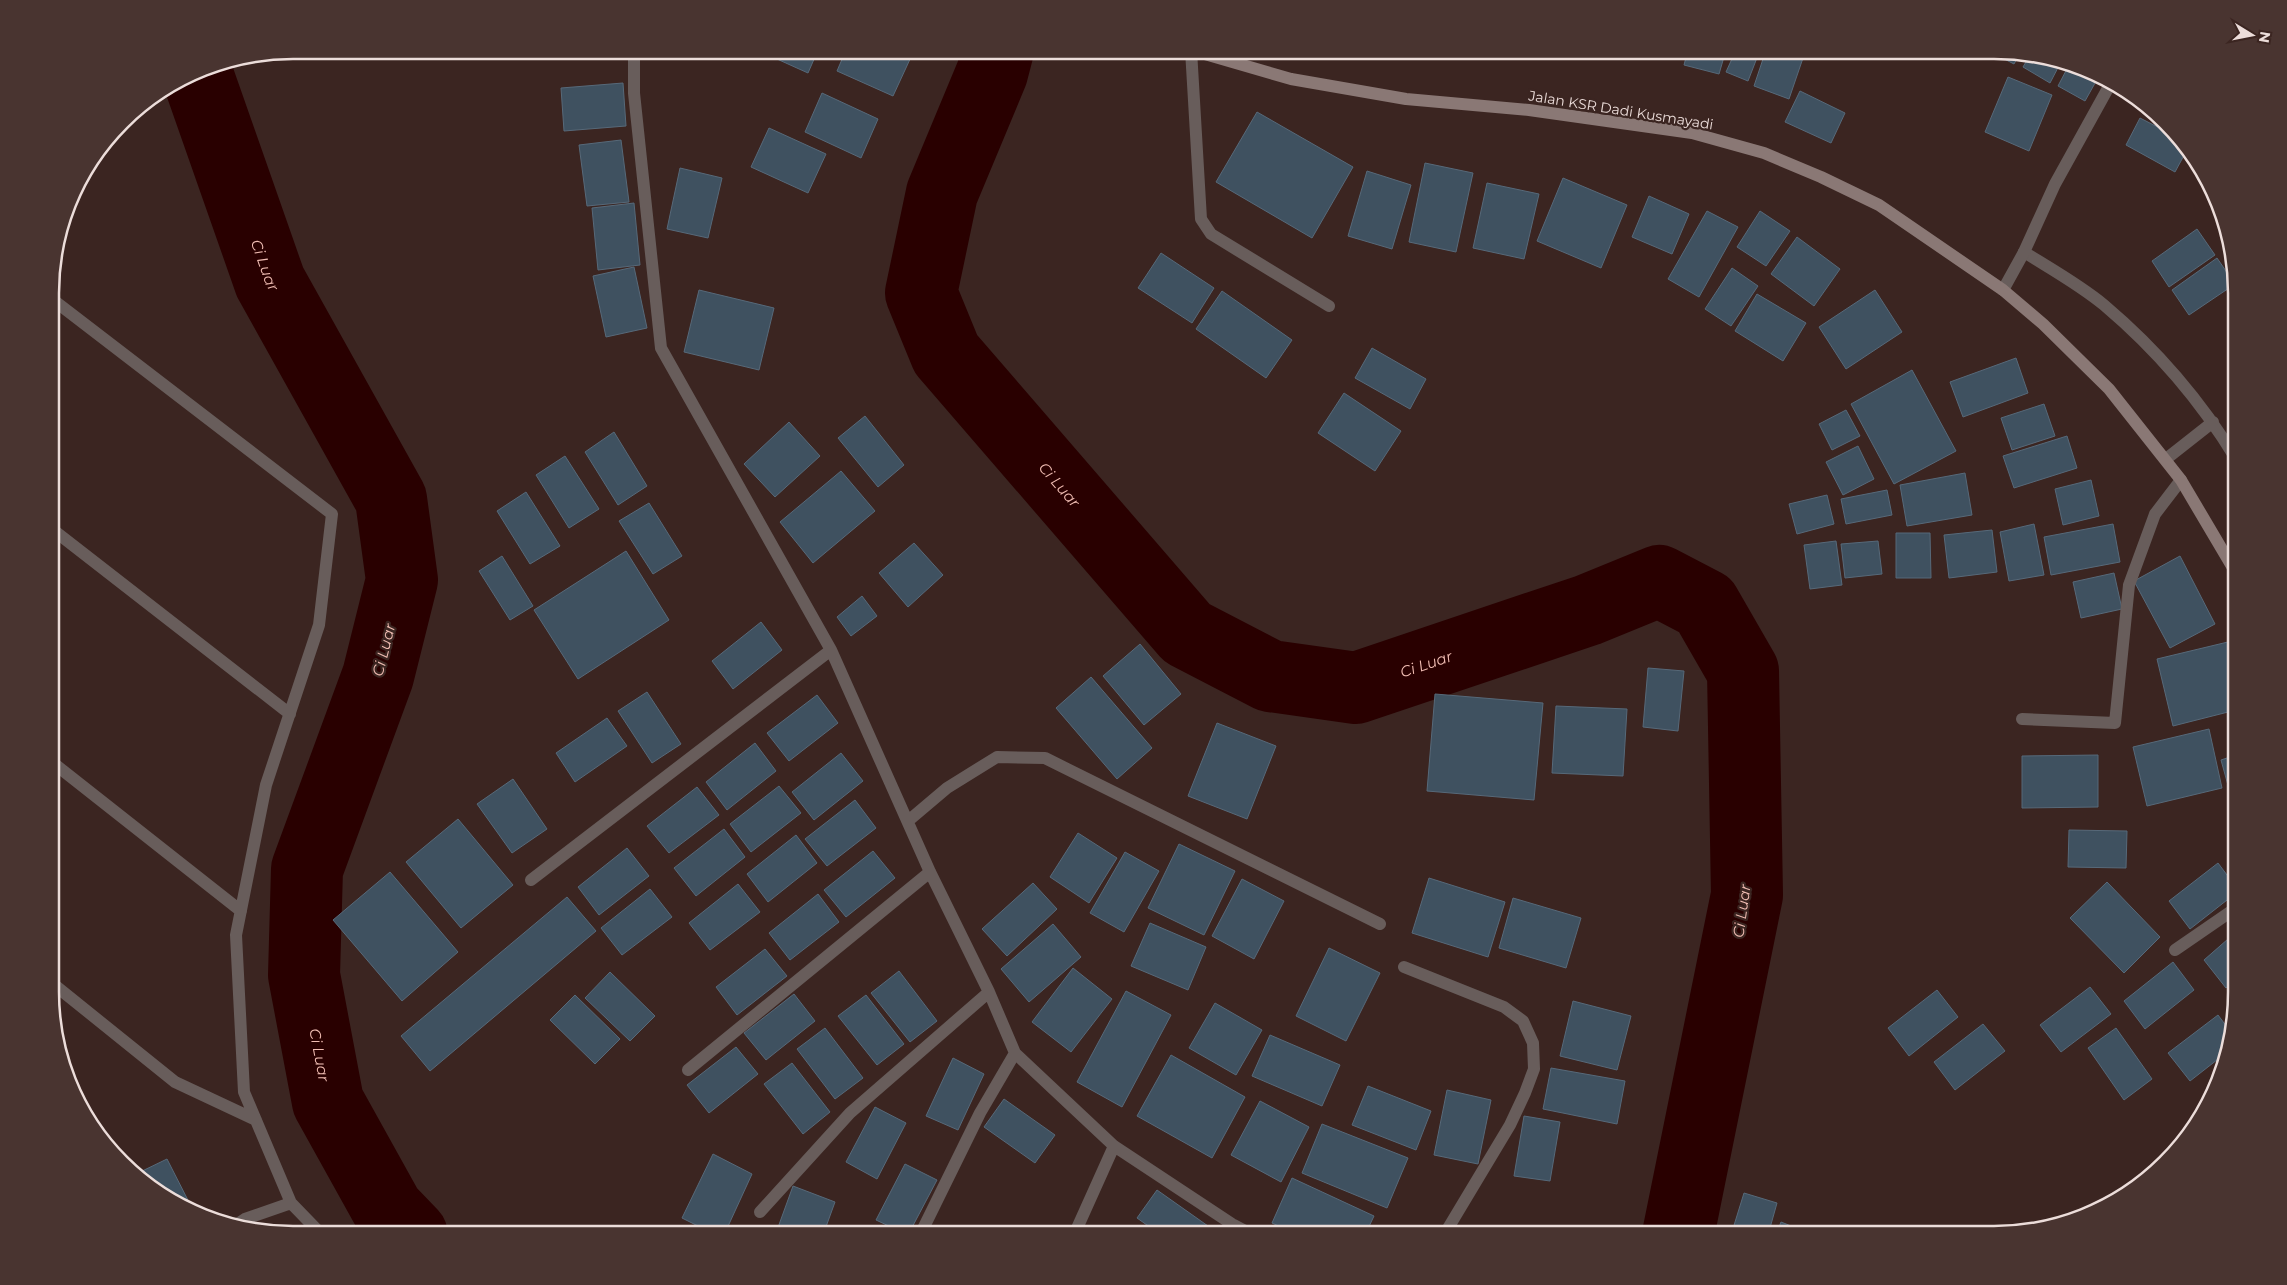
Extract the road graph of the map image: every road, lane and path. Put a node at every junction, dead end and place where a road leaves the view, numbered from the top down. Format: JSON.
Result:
{"nodes":[{"id":1,"x":634,"y":59,"type":"edge"},
{"id":2,"x":1191,"y":59,"type":"edge"},
{"id":3,"x":1222,"y":59,"type":"edge"},
{"id":4,"x":2108,"y":88,"type":"edge"},
{"id":5,"x":2024,"y":252,"type":"junction"},
{"id":6,"x":2004,"y":290,"type":"junction"},
{"id":7,"x":59,"y":304,"type":"edge"},
{"id":8,"x":1330,"y":306,"type":"dead end"},
{"id":9,"x":2213,"y":422,"type":"junction"},
{"id":10,"x":2228,"y":446,"type":"edge"},
{"id":11,"x":2166,"y":459,"type":"junction"},
{"id":12,"x":2181,"y":480,"type":"junction"},
{"id":13,"x":59,"y":534,"type":"edge"},
{"id":14,"x":2228,"y":560,"type":"edge"},
{"id":15,"x":831,"y":650,"type":"junction"},
{"id":16,"x":290,"y":714,"type":"junction"},
{"id":17,"x":2022,"y":718,"type":"dead end"},
{"id":18,"x":59,"y":768,"type":"edge"},
{"id":19,"x":908,"y":821,"type":"junction"},
{"id":20,"x":930,"y":872,"type":"junction"},
{"id":21,"x":531,"y":880,"type":"dead end"},
{"id":22,"x":241,"y":911,"type":"junction"},
{"id":23,"x":2228,"y":914,"type":"edge"},
{"id":24,"x":1380,"y":924,"type":"dead end"},
{"id":25,"x":2175,"y":950,"type":"dead end"},
{"id":26,"x":1404,"y":967,"type":"dead end"},
{"id":27,"x":59,"y":989,"type":"edge"},
{"id":28,"x":989,"y":992,"type":"junction"},
{"id":29,"x":1015,"y":1053,"type":"junction"},
{"id":30,"x":688,"y":1070,"type":"dead end"},
{"id":31,"x":256,"y":1120,"type":"junction"},
{"id":32,"x":1114,"y":1146,"type":"junction"},
{"id":33,"x":291,"y":1203,"type":"junction"},
{"id":34,"x":760,"y":1212,"type":"dead end"},
{"id":35,"x":242,"y":1221,"type":"edge"},
{"id":36,"x":313,"y":1226,"type":"edge"},
{"id":37,"x":924,"y":1226,"type":"edge"},
{"id":38,"x":1078,"y":1226,"type":"edge"},
{"id":39,"x":1223,"y":1226,"type":"edge"},
{"id":40,"x":1449,"y":1226,"type":"edge"}],
"edges":[{"from":1,"to":15,"type":"street"},
{"from":2,"to":8,"type":"street"},
{"from":3,"to":6,"type":"main road","name":"Jalan KSR Dadi Kusmayadi"},
{"from":4,"to":5,"type":"street"},
{"from":5,"to":6,"type":"street"},
{"from":5,"to":9,"type":"street"},
{"from":6,"to":11,"type":"main road","name":"Jalan KSR Dadi Kusmayadi"},
{"from":7,"to":16,"type":"street"},
{"from":9,"to":10,"type":"street"},
{"from":9,"to":11,"type":"street"},
{"from":11,"to":12,"type":"main road","name":"Jalan KSR Dadi Kusmayadi"},
{"from":12,"to":14,"type":"main road","name":"Jalan KSR Dadi Kusmayadi"},
{"from":12,"to":17,"type":"street"},
{"from":13,"to":16,"type":"street"},
{"from":15,"to":19,"type":"street"},
{"from":15,"to":21,"type":"street"},
{"from":16,"to":22,"type":"street"},
{"from":18,"to":22,"type":"street"},
{"from":19,"to":20,"type":"street"},
{"from":19,"to":24,"type":"street"},
{"from":20,"to":28,"type":"street"},
{"from":20,"to":30,"type":"street"},
{"from":22,"to":31,"type":"street"},
{"from":23,"to":25,"type":"street"},
{"from":26,"to":40,"type":"street"},
{"from":27,"to":31,"type":"street"},
{"from":28,"to":29,"type":"street"},
{"from":28,"to":34,"type":"street"},
{"from":29,"to":32,"type":"street"},
{"from":29,"to":37,"type":"street"},
{"from":31,"to":33,"type":"street"},
{"from":32,"to":38,"type":"street"},
{"from":32,"to":39,"type":"street"},
{"from":33,"to":35,"type":"street"},
{"from":33,"to":36,"type":"street"}]}
